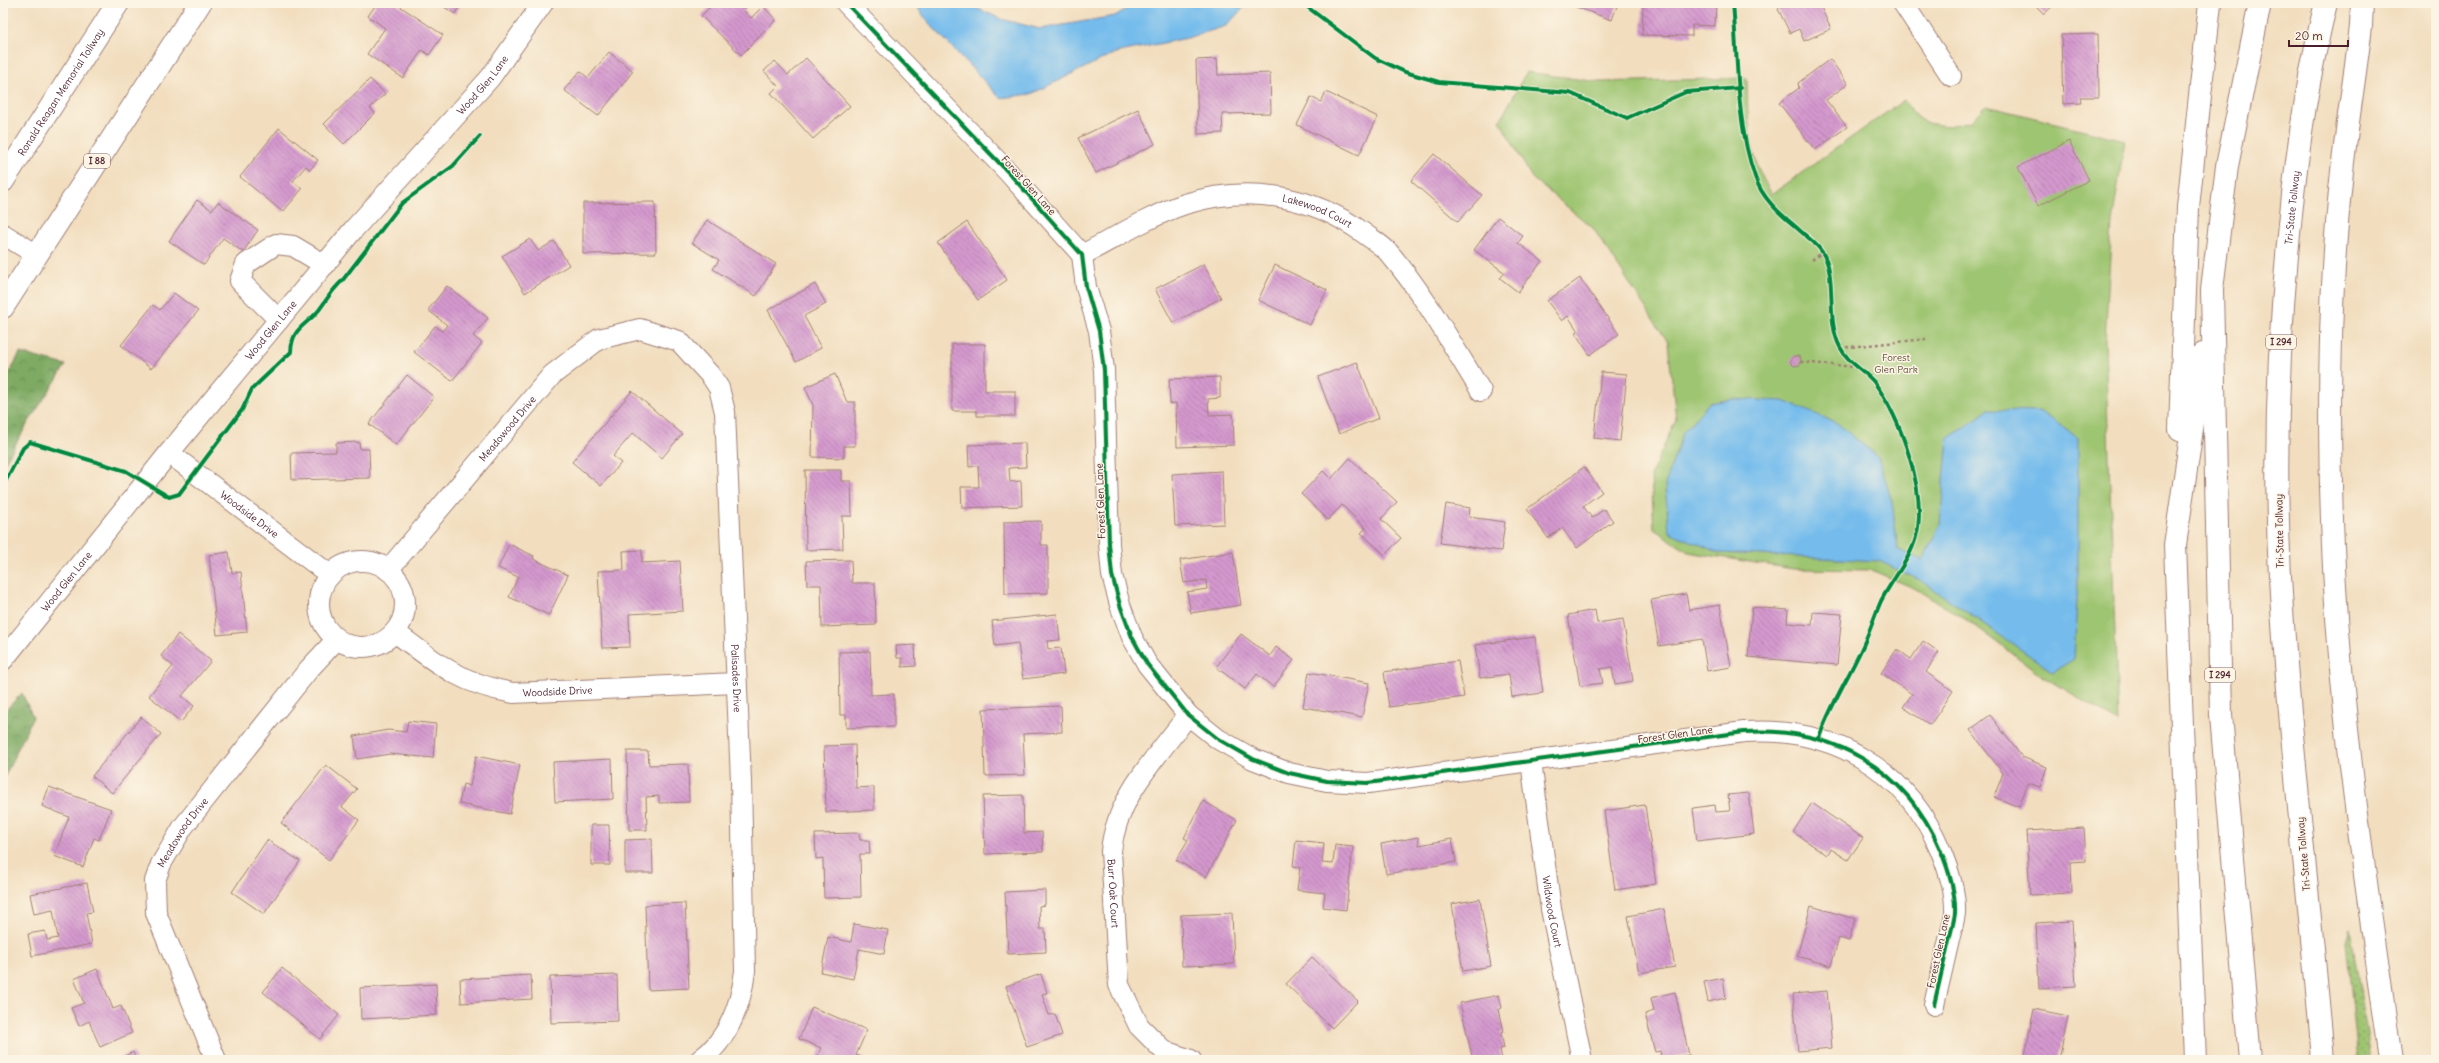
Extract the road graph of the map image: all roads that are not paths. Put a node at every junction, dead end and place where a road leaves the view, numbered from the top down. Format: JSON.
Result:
{"nodes":[{"id":1,"x":118,"y":3,"type":"edge"},
{"id":2,"x":200,"y":3,"type":"edge"},
{"id":3,"x":543,"y":3,"type":"edge"},
{"id":4,"x":846,"y":3,"type":"edge"},
{"id":5,"x":1903,"y":3,"type":"edge"},
{"id":6,"x":2210,"y":3,"type":"edge"},
{"id":7,"x":2260,"y":3,"type":"edge"},
{"id":8,"x":2326,"y":3,"type":"edge"},
{"id":9,"x":2362,"y":3,"type":"edge"},
{"id":10,"x":1951,"y":76,"type":"dead end"},
{"id":11,"x":3,"y":181,"type":"edge"},
{"id":12,"x":3,"y":234,"type":"edge"},
{"id":13,"x":37,"y":255,"type":"junction"},
{"id":14,"x":1082,"y":255,"type":"junction"},
{"id":15,"x":325,"y":265,"type":"junction"},
{"id":16,"x":2212,"y":289,"type":"junction"},
{"id":17,"x":3,"y":307,"type":"edge"},
{"id":18,"x":279,"y":320,"type":"junction"},
{"id":19,"x":654,"y":334,"type":"joint"},
{"id":20,"x":1481,"y":391,"type":"dead end"},
{"id":21,"x":169,"y":453,"type":"junction"},
{"id":22,"x":2176,"y":545,"type":"junction"},
{"id":23,"x":388,"y":570,"type":"junction"},
{"id":24,"x":330,"y":575,"type":"junction"},
{"id":25,"x":395,"y":632,"type":"junction"},
{"id":26,"x":337,"y":639,"type":"junction"},
{"id":27,"x":3,"y":660,"type":"edge"},
{"id":28,"x":736,"y":682,"type":"junction"},
{"id":29,"x":1188,"y":715,"type":"junction"},
{"id":30,"x":1531,"y":762,"type":"junction"},
{"id":31,"x":1934,"y":1005,"type":"dead end"},
{"id":32,"x":707,"y":1055,"type":"edge"},
{"id":33,"x":216,"y":1060,"type":"edge"},
{"id":34,"x":1191,"y":1060,"type":"edge"},
{"id":35,"x":1582,"y":1060,"type":"edge"},
{"id":36,"x":2194,"y":1060,"type":"edge"},
{"id":37,"x":2250,"y":1060,"type":"edge"},
{"id":38,"x":2323,"y":1060,"type":"edge"},
{"id":39,"x":2391,"y":1060,"type":"edge"}],
"edges":[{"from":1,"to":11,"type":"highway","name":"Ronald Reagan Memorial Tollway"},
{"from":2,"to":13,"type":"highway","number":"I 88"},
{"from":3,"to":15,"type":"street","name":"Wood Glen Lane"},
{"from":4,"to":14,"type":"street","name":"Forest Glen Lane"},
{"from":5,"to":10,"type":"street"},
{"from":6,"to":22,"type":"highway"},
{"from":7,"to":16,"type":"highway","number":"I 294"},
{"from":8,"to":38,"type":"highway","name":"Tri-State Tollway","number":"I 294"},
{"from":9,"to":39,"type":"highway"},
{"from":12,"to":13,"type":"street"},
{"from":13,"to":17,"type":"highway","number":"I 88"},
{"from":14,"to":20,"type":"street","name":"Lakewood Court"},
{"from":14,"to":29,"type":"street","name":"Forest Glen Lane"},
{"from":15,"to":18,"type":"street","name":"Wood Glen Lane"},
{"from":15,"to":18,"type":"street"},
{"from":16,"to":22,"type":"highway"},
{"from":16,"to":37,"type":"highway","number":"I 294"},
{"from":18,"to":21,"type":"street","name":"Wood Glen Lane"},
{"from":19,"to":23,"type":"street","name":"Meadowood Drive"},
{"from":19,"to":28,"type":"street","name":"Palisades Drive"},
{"from":21,"to":24,"type":"street","name":"Woodside Drive"},
{"from":21,"to":27,"type":"street","name":"Wood Glen Lane"},
{"from":22,"to":36,"type":"highway"},
{"from":23,"to":24,"type":"street"},
{"from":23,"to":25,"type":"street"},
{"from":24,"to":26,"type":"street"},
{"from":25,"to":26,"type":"street"},
{"from":25,"to":28,"type":"street","name":"Woodside Drive"},
{"from":26,"to":33,"type":"street","name":"Meadowood Drive"},
{"from":28,"to":32,"type":"street","name":"Palisades Drive"},
{"from":29,"to":30,"type":"street","name":"Forest Glen Lane"},
{"from":29,"to":34,"type":"street","name":"Burr Oak Court"},
{"from":30,"to":31,"type":"street","name":"Forest Glen Lane"},
{"from":30,"to":35,"type":"street","name":"Wildwood Court"}]}
